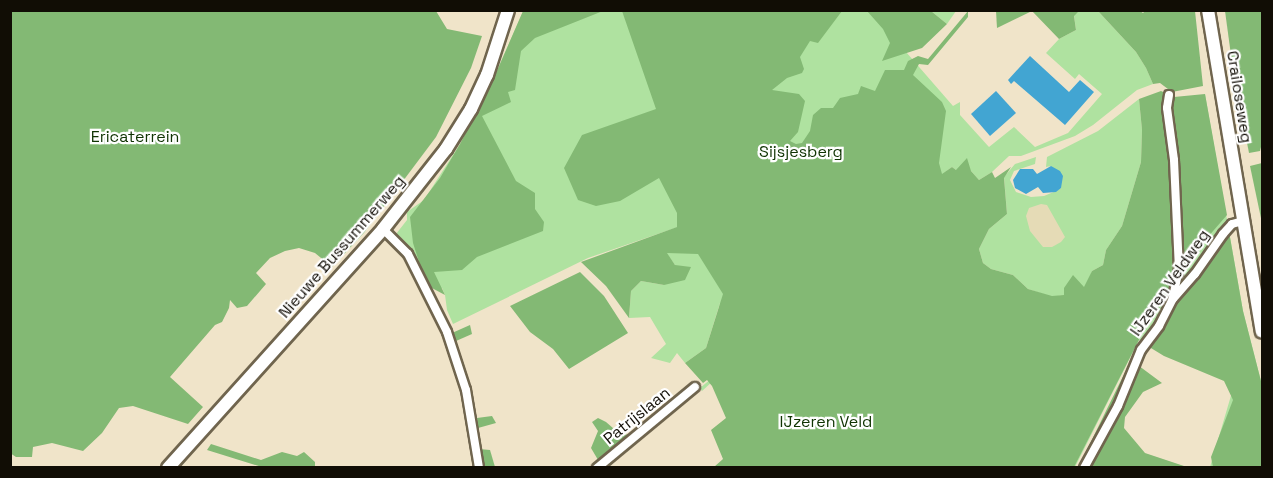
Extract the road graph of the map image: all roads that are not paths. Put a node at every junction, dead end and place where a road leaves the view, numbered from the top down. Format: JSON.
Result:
{"nodes":[{"id":1,"x":508,"y":10,"type":"edge"},
{"id":2,"x":517,"y":10,"type":"edge"},
{"id":3,"x":1208,"y":10,"type":"edge"},
{"id":4,"x":505,"y":25,"type":"junction"},
{"id":5,"x":1169,"y":95,"type":"dead end"},
{"id":6,"x":1243,"y":221,"type":"junction"},
{"id":7,"x":382,"y":229,"type":"junction"},
{"id":8,"x":1173,"y":299,"type":"junction"},
{"id":9,"x":1263,"y":332,"type":"edge"},
{"id":10,"x":695,"y":387,"type":"dead end"},
{"id":11,"x":168,"y":468,"type":"edge"},
{"id":12,"x":478,"y":468,"type":"edge"},
{"id":13,"x":597,"y":468,"type":"edge"},
{"id":14,"x":1084,"y":468,"type":"edge"}],
"edges":[{"from":1,"to":4,"type":"main road","name":"Nieuwe Bussummerweg"},
{"from":2,"to":4,"type":"main road","name":"Nieuwe Bussummerweg"},
{"from":3,"to":6,"type":"main road","name":"Crailoseweg"},
{"from":4,"to":7,"type":"main road","name":"Nieuwe Bussummerweg"},
{"from":5,"to":8,"type":"street"},
{"from":6,"to":8,"type":"street","name":"IJzeren Veldweg"},
{"from":6,"to":9,"type":"main road","name":"Crailoseweg"},
{"from":7,"to":11,"type":"main road","name":"Nieuwe Bussummerweg"},
{"from":7,"to":12,"type":"street"},
{"from":8,"to":14,"type":"street","name":"IJzeren Veldweg"},
{"from":10,"to":13,"type":"street","name":"Patrijslaan"}]}
